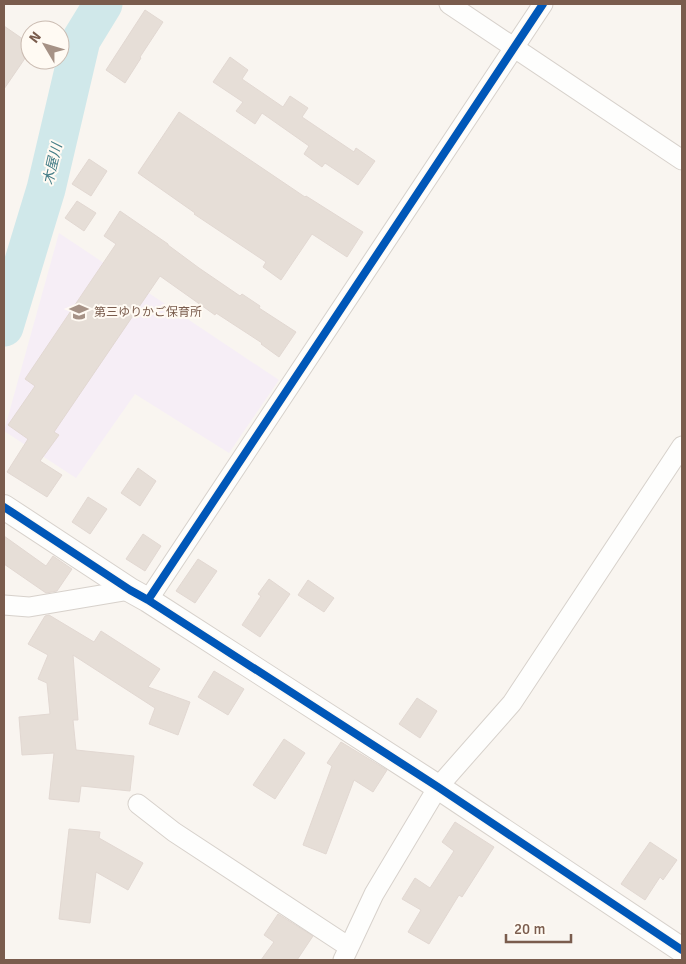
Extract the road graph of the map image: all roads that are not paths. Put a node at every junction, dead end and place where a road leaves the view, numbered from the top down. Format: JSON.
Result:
{"nodes":[{"id":1,"x":449,"y":4,"type":"edge"},
{"id":2,"x":544,"y":4,"type":"edge"},
{"id":3,"x":514,"y":48,"type":"junction"},
{"id":4,"x":682,"y":160,"type":"edge"},
{"id":5,"x":682,"y":446,"type":"edge"},
{"id":6,"x":4,"y":507,"type":"edge"},
{"id":7,"x":139,"y":595,"type":"junction"},
{"id":8,"x":4,"y":605,"type":"edge"},
{"id":9,"x":438,"y":787,"type":"junction"},
{"id":10,"x":138,"y":804,"type":"dead end"},
{"id":11,"x":682,"y":950,"type":"edge"},
{"id":12,"x":346,"y":954,"type":"edge"}],
"edges":[{"from":1,"to":3,"type":"street"},
{"from":2,"to":3,"type":"street"},
{"from":3,"to":4,"type":"street"},
{"from":3,"to":7,"type":"street"},
{"from":5,"to":9,"type":"street"},
{"from":6,"to":7,"type":"street"},
{"from":7,"to":8,"type":"street"},
{"from":7,"to":9,"type":"street"},
{"from":9,"to":11,"type":"street"},
{"from":9,"to":12,"type":"street"},
{"from":10,"to":12,"type":"street"}]}
